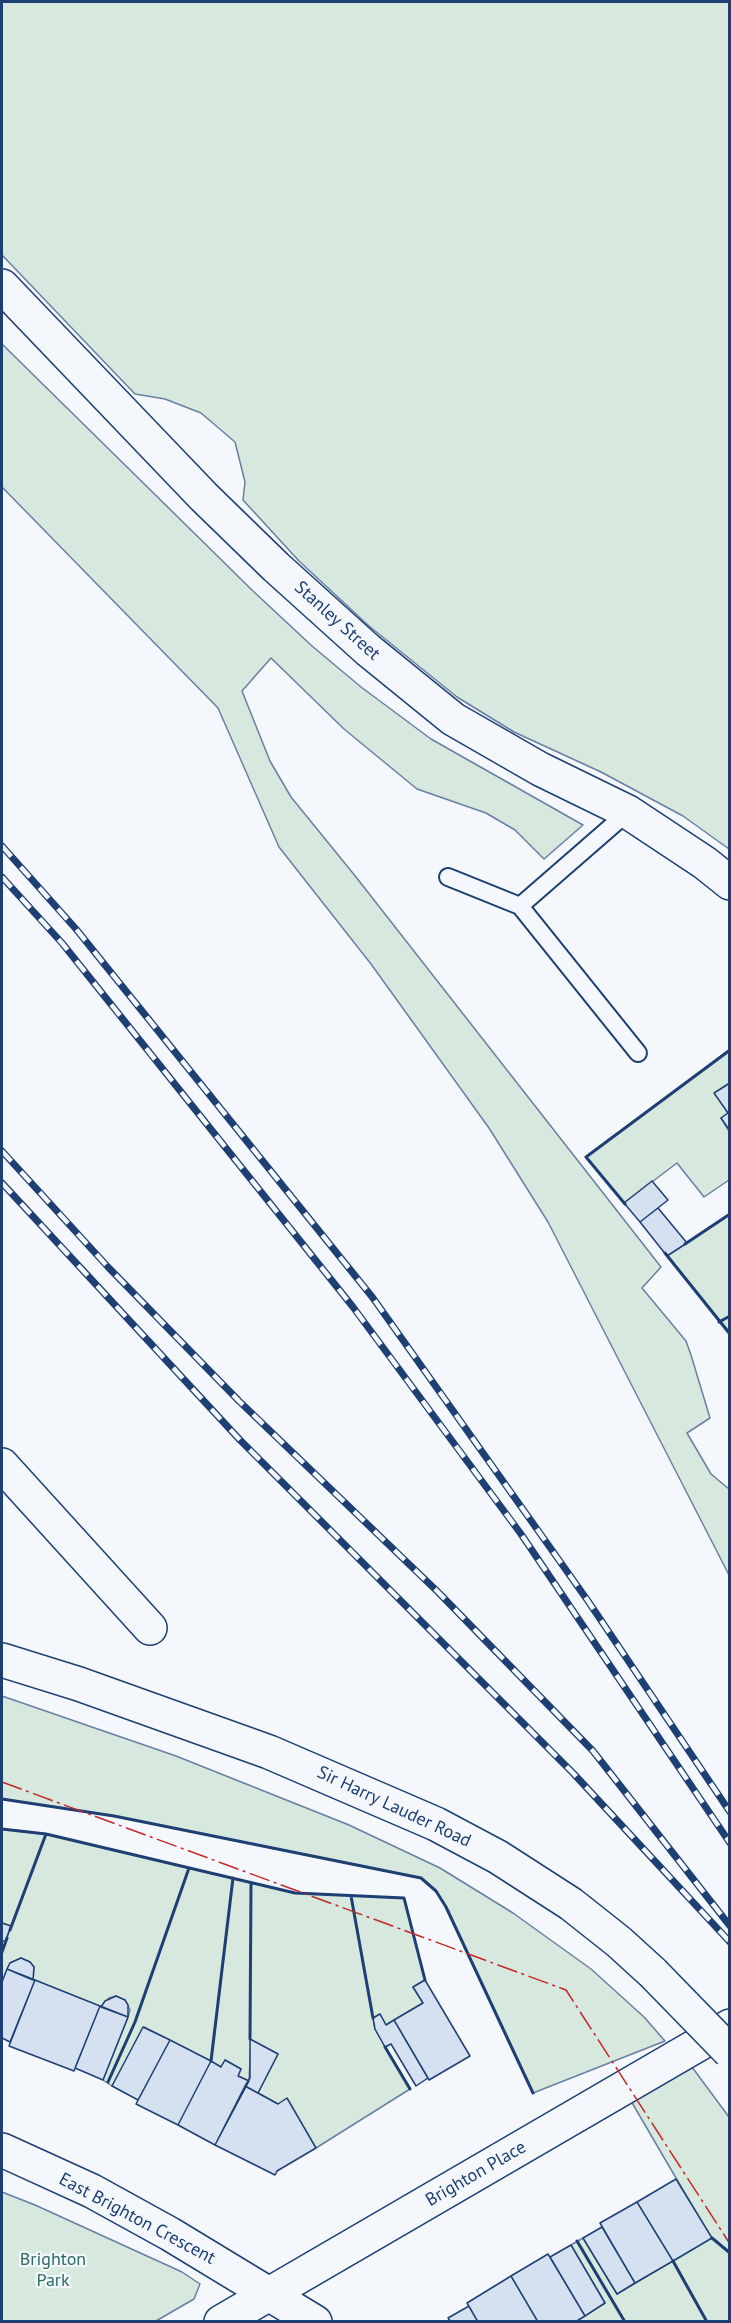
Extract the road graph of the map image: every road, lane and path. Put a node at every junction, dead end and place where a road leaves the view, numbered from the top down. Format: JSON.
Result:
{"nodes":[{"id":1,"x":2,"y":286,"type":"edge"},
{"id":2,"x":628,"y":812,"type":"junction"},
{"id":3,"x":448,"y":877,"type":"dead end"},
{"id":4,"x":729,"y":883,"type":"edge"},
{"id":5,"x":520,"y":906,"type":"junction"},
{"id":6,"x":638,"y":1053,"type":"dead end"},
{"id":7,"x":2,"y":1465,"type":"edge"},
{"id":8,"x":150,"y":1628,"type":"dead end"},
{"id":9,"x":2,"y":1660,"type":"edge"},
{"id":10,"x":729,"y":2026,"type":"edge"},
{"id":11,"x":729,"y":2052,"type":"edge"},
{"id":12,"x":2,"y":2150,"type":"edge"},
{"id":13,"x":269,"y":2293,"type":"junction"},
{"id":14,"x":221,"y":2322,"type":"edge"},
{"id":15,"x":315,"y":2322,"type":"edge"}],
"edges":[{"from":1,"to":2,"type":"street","name":"Stanley Street"},
{"from":2,"to":4,"type":"street","name":"Stanley Street"},
{"from":2,"to":5,"type":"lane"},
{"from":3,"to":5,"type":"lane"},
{"from":5,"to":6,"type":"lane"},
{"from":7,"to":8,"type":"street"},
{"from":9,"to":11,"type":"street","name":"Sir Harry Lauder Road","bridge":true},
{"from":10,"to":13,"type":"street","name":"Brighton Place"},
{"from":12,"to":13,"type":"street","name":"East Brighton Crescent"},
{"from":13,"to":14,"type":"street","name":"Brighton Place"},
{"from":13,"to":15,"type":"street","name":"East Brighton Crescent"}]}
